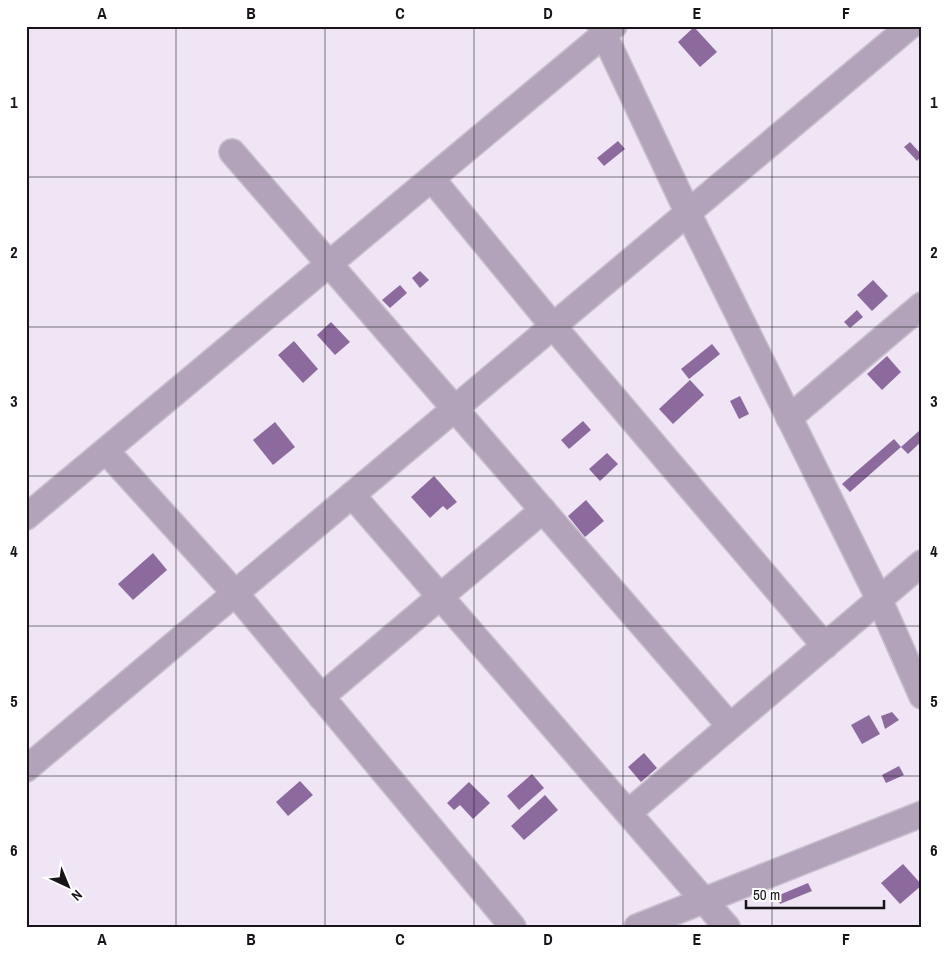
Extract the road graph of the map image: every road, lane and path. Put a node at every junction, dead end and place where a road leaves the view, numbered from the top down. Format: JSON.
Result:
{"nodes":[{"id":1,"x":910,"y":26,"type":"edge"},
{"id":2,"x":606,"y":29,"type":"edge"},
{"id":3,"x":232,"y":152,"type":"dead end"},
{"id":4,"x":432,"y":179,"type":"junction"},
{"id":5,"x":688,"y":213,"type":"junction"},
{"id":6,"x":329,"y":264,"type":"junction"},
{"id":7,"x":922,"y":305,"type":"edge"},
{"id":8,"x":554,"y":326,"type":"junction"},
{"id":9,"x":455,"y":409,"type":"junction"},
{"id":10,"x":790,"y":418,"type":"junction"},
{"id":11,"x":106,"y":451,"type":"junction"},
{"id":12,"x":352,"y":495,"type":"junction"},
{"id":13,"x":543,"y":510,"type":"junction"},
{"id":14,"x":26,"y":517,"type":"edge"},
{"id":15,"x":922,"y":563,"type":"edge"},
{"id":16,"x":235,"y":593,"type":"junction"},
{"id":17,"x":440,"y":596,"type":"junction"},
{"id":18,"x":879,"y":599,"type":"junction"},
{"id":19,"x":825,"y":646,"type":"junction"},
{"id":20,"x":922,"y":696,"type":"edge"},
{"id":21,"x":321,"y":697,"type":"junction"},
{"id":22,"x":730,"y":726,"type":"junction"},
{"id":23,"x":26,"y":769,"type":"edge"},
{"id":24,"x":628,"y":813,"type":"junction"},
{"id":25,"x":922,"y":814,"type":"edge"},
{"id":26,"x":704,"y":900,"type":"junction"},
{"id":27,"x":512,"y":927,"type":"edge"},
{"id":28,"x":637,"y":927,"type":"edge"},
{"id":29,"x":727,"y":927,"type":"edge"}],
"edges":[{"from":1,"to":5,"type":"street"},
{"from":2,"to":4,"type":"street"},
{"from":2,"to":5,"type":"street"},
{"from":3,"to":6,"type":"street"},
{"from":4,"to":6,"type":"street"},
{"from":4,"to":8,"type":"street"},
{"from":5,"to":8,"type":"street"},
{"from":5,"to":10,"type":"street"},
{"from":6,"to":9,"type":"street"},
{"from":6,"to":11,"type":"street"},
{"from":7,"to":10,"type":"street"},
{"from":8,"to":9,"type":"street"},
{"from":8,"to":19,"type":"street"},
{"from":9,"to":12,"type":"street"},
{"from":9,"to":13,"type":"street"},
{"from":10,"to":18,"type":"street"},
{"from":11,"to":14,"type":"street"},
{"from":11,"to":16,"type":"street"},
{"from":12,"to":16,"type":"street"},
{"from":12,"to":17,"type":"street"},
{"from":13,"to":17,"type":"street"},
{"from":13,"to":22,"type":"street"},
{"from":15,"to":18,"type":"street"},
{"from":16,"to":21,"type":"street"},
{"from":16,"to":23,"type":"street"},
{"from":17,"to":21,"type":"street"},
{"from":17,"to":24,"type":"street"},
{"from":18,"to":19,"type":"street"},
{"from":18,"to":20,"type":"street"},
{"from":19,"to":22,"type":"street"},
{"from":21,"to":27,"type":"street"},
{"from":22,"to":24,"type":"street"},
{"from":24,"to":26,"type":"street"},
{"from":25,"to":26,"type":"street"},
{"from":26,"to":28,"type":"street"},
{"from":26,"to":29,"type":"street"}]}
